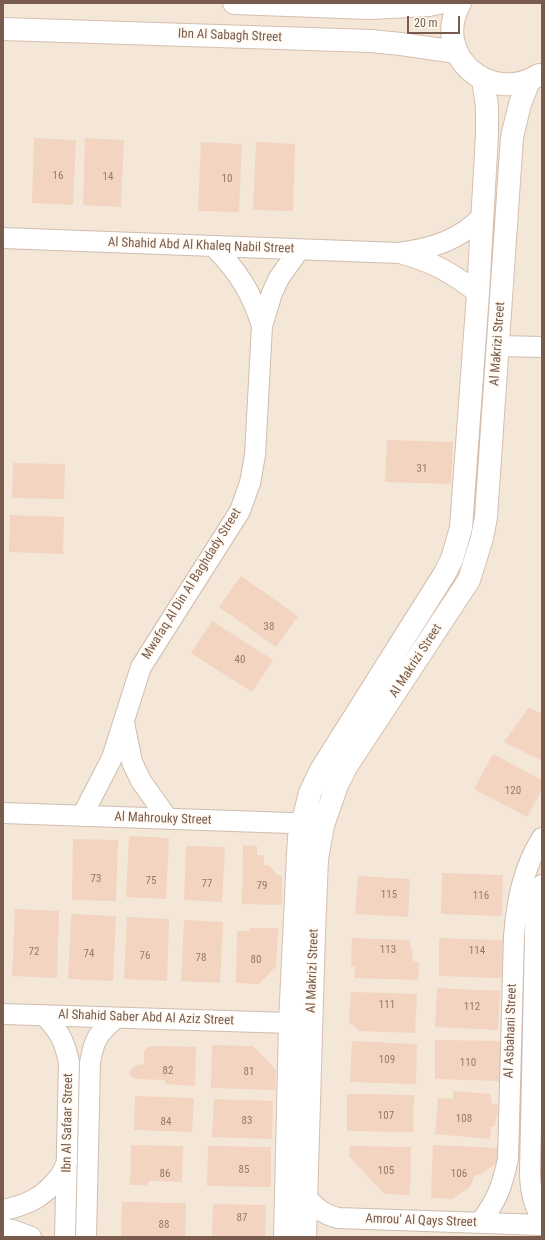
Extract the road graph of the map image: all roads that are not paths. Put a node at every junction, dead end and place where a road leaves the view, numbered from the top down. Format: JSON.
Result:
{"nodes":[{"id":1,"x":234,"y":3,"type":"edge"},
{"id":2,"x":267,"y":3,"type":"edge"},
{"id":3,"x":440,"y":3,"type":"edge"},
{"id":4,"x":460,"y":3,"type":"edge"},
{"id":5,"x":300,"y":4,"type":"edge"},
{"id":6,"x":3,"y":29,"type":"edge"},
{"id":7,"x":456,"y":52,"type":"junction"},
{"id":8,"x":536,"y":77,"type":"edge"},
{"id":9,"x":483,"y":80,"type":"junction"},
{"id":10,"x":483,"y":216,"type":"junction"},
{"id":11,"x":3,"y":238,"type":"edge"},
{"id":12,"x":213,"y":246,"type":"junction"},
{"id":13,"x":299,"y":250,"type":"junction"},
{"id":14,"x":399,"y":253,"type":"junction"},
{"id":15,"x":478,"y":293,"type":"junction"},
{"id":16,"x":262,"y":326,"type":"junction"},
{"id":17,"x":498,"y":346,"type":"junction"},
{"id":18,"x":542,"y":347,"type":"edge"},
{"id":19,"x":124,"y":721,"type":"junction"},
{"id":20,"x":3,"y":813,"type":"edge"},
{"id":21,"x":82,"y":816,"type":"junction"},
{"id":22,"x":168,"y":819,"type":"junction"},
{"id":23,"x":313,"y":824,"type":"junction"},
{"id":24,"x":542,"y":838,"type":"edge"},
{"id":25,"x":542,"y":885,"type":"edge"},
{"id":26,"x":3,"y":1014,"type":"edge"},
{"id":27,"x":44,"y":1015,"type":"junction"},
{"id":28,"x":116,"y":1018,"type":"junction"},
{"id":29,"x":290,"y":1023,"type":"junction"},
{"id":30,"x":67,"y":1162,"type":"junction"},
{"id":31,"x":88,"y":1163,"type":"junction"},
{"id":32,"x":306,"y":1197,"type":"junction"},
{"id":33,"x":3,"y":1210,"type":"edge"},
{"id":34,"x":542,"y":1219,"type":"edge"},
{"id":35,"x":480,"y":1223,"type":"junction"},
{"id":36,"x":542,"y":1224,"type":"edge"},
{"id":37,"x":3,"y":1228,"type":"edge"},
{"id":38,"x":31,"y":1237,"type":"edge"},
{"id":39,"x":65,"y":1237,"type":"edge"},
{"id":40,"x":86,"y":1237,"type":"edge"},
{"id":41,"x":285,"y":1237,"type":"edge"},
{"id":42,"x":305,"y":1237,"type":"edge"}],
"edges":[{"from":1,"to":2,"type":"street"},
{"from":2,"to":5,"type":"street"},
{"from":3,"to":5,"type":"street"},
{"from":4,"to":7,"type":"street"},
{"from":6,"to":7,"type":"street","name":"Ibn Al Sabagh Street"},
{"from":7,"to":9,"type":"street"},
{"from":8,"to":9,"type":"street"},
{"from":8,"to":17,"type":"street","name":"Al Makrizi Street"},
{"from":9,"to":10,"type":"street","name":"Al Makrizi Street"},
{"from":10,"to":14,"type":"street","name":"Al Shahid Abd Al Khaleq Nabil Street"},
{"from":10,"to":15,"type":"street","name":"Al Makrizi Street"},
{"from":11,"to":12,"type":"street","name":"Al Shahid Abd Al Khaleq Nabil Street"},
{"from":12,"to":13,"type":"street","name":"Al Shahid Abd Al Khaleq Nabil Street"},
{"from":12,"to":16,"type":"street","name":"Mwafaq Al Din Al Baghdady Street"},
{"from":13,"to":14,"type":"street","name":"Al Shahid Abd Al Khaleq Nabil Street"},
{"from":13,"to":16,"type":"street","name":"Mwafaq Al Din Al Baghdady Street"},
{"from":14,"to":15,"type":"street","name":"Al Shahid Abd Al Khaleq Nabil Street"},
{"from":15,"to":23,"type":"street","name":"Al Makrizi Street"},
{"from":16,"to":19,"type":"street","name":"Mwafaq Al Din Al Baghdady Street"},
{"from":17,"to":18,"type":"street"},
{"from":17,"to":23,"type":"street","name":"Al Makrizi Street"},
{"from":19,"to":21,"type":"street","name":"Mwafaq Al Din Al Baghdady Street"},
{"from":19,"to":22,"type":"street","name":"Mwafaq Al Din Al Baghdady Street"},
{"from":20,"to":21,"type":"street","name":"Al Mahrouky Street"},
{"from":21,"to":22,"type":"street","name":"Al Mahrouky Street"},
{"from":22,"to":23,"type":"street","name":"Al Mahrouky Street"},
{"from":23,"to":29,"type":"street","name":"Al Makrizi Street"},
{"from":23,"to":32,"type":"street","name":"Al Makrizi Street"},
{"from":24,"to":35,"type":"street","name":"Al Asbahani Street"},
{"from":25,"to":34,"type":"street","name":"Al Asbahani Street"},
{"from":26,"to":27,"type":"street","name":"Al Shahid Saber Abd Al Aziz Street"},
{"from":27,"to":28,"type":"street","name":"Al Shahid Saber Abd Al Aziz Street"},
{"from":27,"to":30,"type":"street","name":"Ibn Al Safaar Street"},
{"from":28,"to":29,"type":"street","name":"Al Shahid Saber Abd Al Aziz Street"},
{"from":28,"to":31,"type":"street","name":"Ibn Al Safaar Street"},
{"from":29,"to":41,"type":"street","name":"Al Makrizi Street"},
{"from":30,"to":31,"type":"street"},
{"from":30,"to":33,"type":"street"},
{"from":30,"to":39,"type":"street","name":"Ibn Al Safaar Street"},
{"from":31,"to":40,"type":"street","name":"Ibn Al Safaar Street"},
{"from":32,"to":35,"type":"street","name":"Amrou' Al Qays Street"},
{"from":32,"to":42,"type":"street","name":"Al Makrizi Street"},
{"from":35,"to":36,"type":"street","name":"Amrou' Al Qays Street"},
{"from":37,"to":38,"type":"street"}]}
